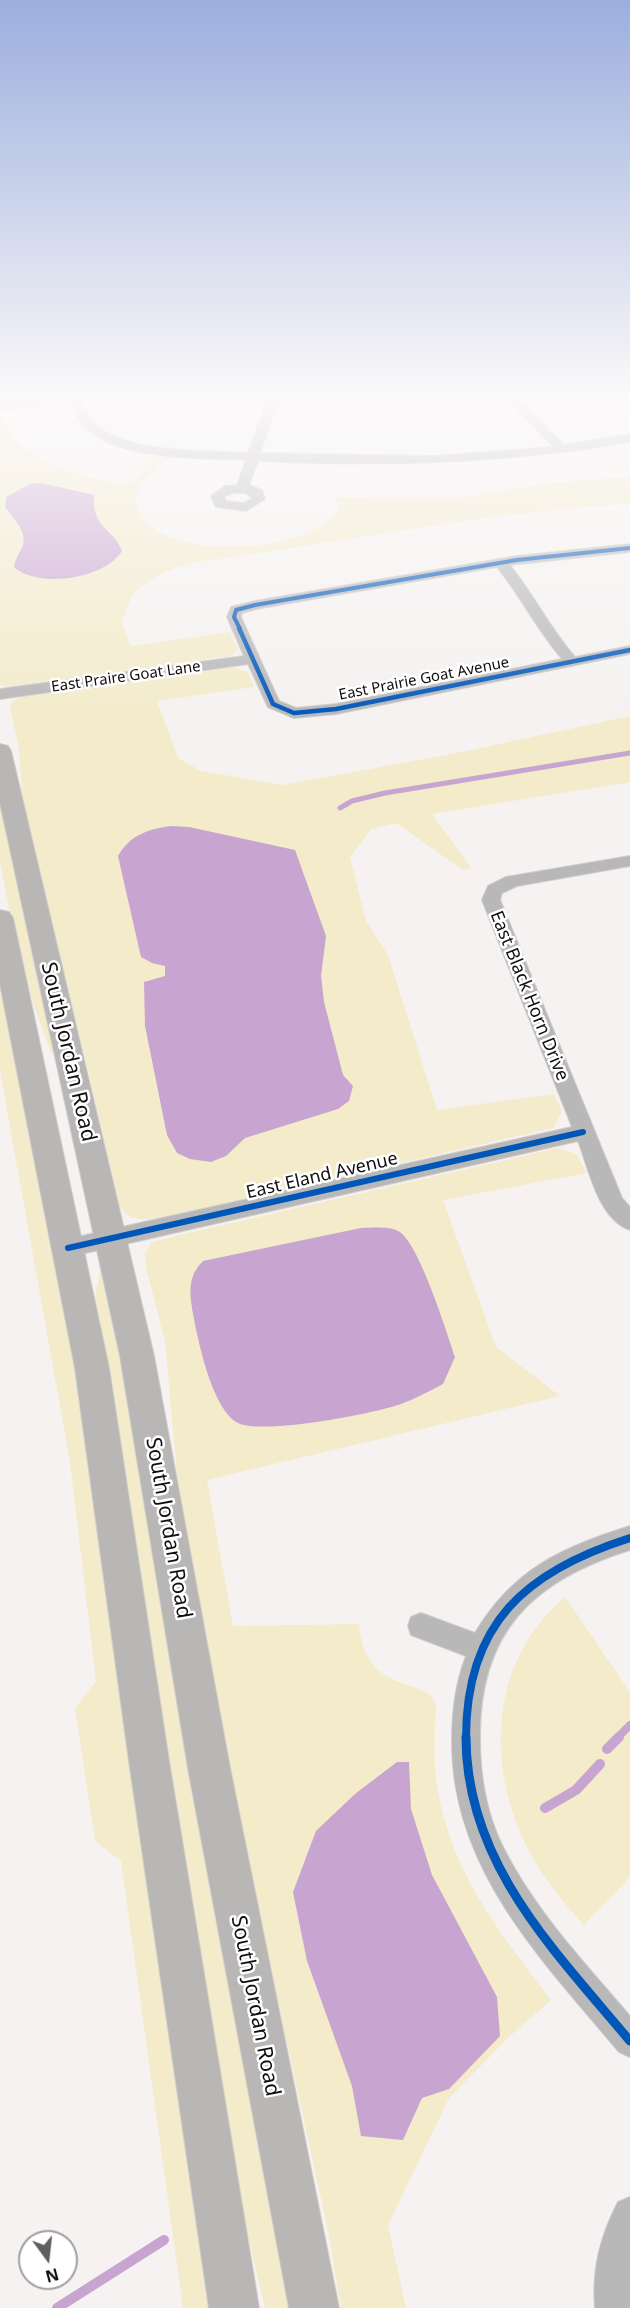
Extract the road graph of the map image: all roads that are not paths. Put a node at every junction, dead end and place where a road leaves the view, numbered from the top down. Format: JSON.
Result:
{"nodes":[{"id":1,"x":630,"y":548,"type":"edge"},
{"id":2,"x":501,"y":563,"type":"junction"},
{"id":3,"x":630,"y":650,"type":"edge"},
{"id":4,"x":253,"y":659,"type":"junction"},
{"id":5,"x":572,"y":662,"type":"junction"},
{"id":6,"x":0,"y":694,"type":"edge"},
{"id":7,"x":0,"y":752,"type":"edge"},
{"id":8,"x":630,"y":861,"type":"edge"},
{"id":9,"x":0,"y":918,"type":"edge"},
{"id":10,"x":583,"y":1132,"type":"junction"},
{"id":11,"x":628,"y":1231,"type":"edge"},
{"id":12,"x":112,"y":1239,"type":"junction"},
{"id":13,"x":68,"y":1248,"type":"junction"},
{"id":14,"x":630,"y":1538,"type":"edge"},
{"id":15,"x":421,"y":1626,"type":"dead end"},
{"id":16,"x":481,"y":1648,"type":"junction"},
{"id":17,"x":630,"y":2041,"type":"edge"},
{"id":18,"x":630,"y":2214,"type":"edge"},
{"id":19,"x":234,"y":2308,"type":"edge"},
{"id":20,"x":314,"y":2308,"type":"edge"},
{"id":21,"x":613,"y":2308,"type":"edge"}],
"edges":[{"from":1,"to":2,"type":"street"},
{"from":2,"to":4,"type":"street","name":"East Prairie Goat Avenue"},
{"from":2,"to":5,"type":"street"},
{"from":3,"to":5,"type":"street","name":"East Prairie Goat Avenue"},
{"from":4,"to":5,"type":"street","name":"East Prairie Goat Avenue"},
{"from":4,"to":6,"type":"street","name":"East Praire Goat Lane"},
{"from":7,"to":12,"type":"main road","name":"South Jordan Road"},
{"from":8,"to":10,"type":"street","name":"East Black Horn Drive"},
{"from":9,"to":13,"type":"main road","name":"South Jordan Road"},
{"from":10,"to":11,"type":"street","name":"East Black Horn Drive"},
{"from":10,"to":12,"type":"street","name":"East Eland Avenue"},
{"from":12,"to":13,"type":"street","name":"East Eland Avenue"},
{"from":12,"to":20,"type":"main road","name":"South Jordan Road"},
{"from":13,"to":19,"type":"main road","name":"South Jordan Road"},
{"from":14,"to":16,"type":"street"},
{"from":15,"to":16,"type":"street"},
{"from":16,"to":17,"type":"street"},
{"from":18,"to":21,"type":"street"}]}
